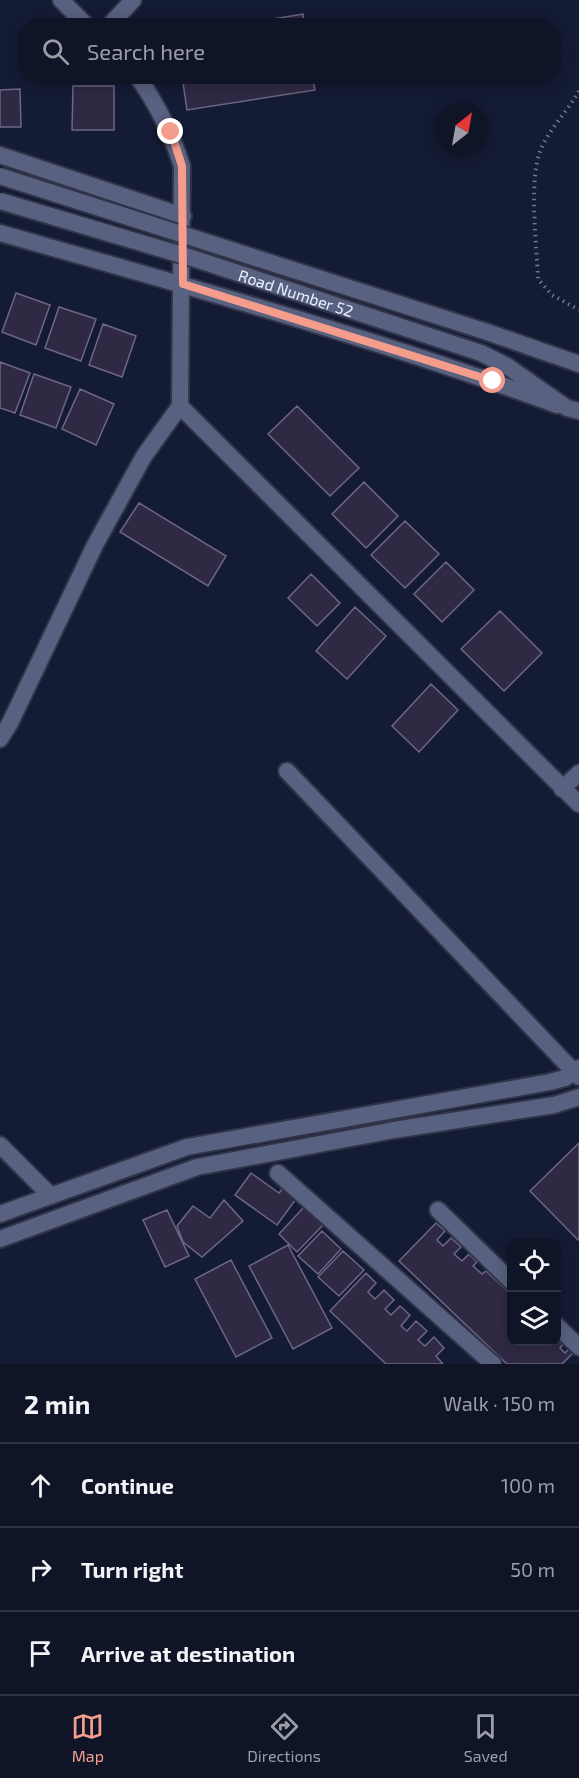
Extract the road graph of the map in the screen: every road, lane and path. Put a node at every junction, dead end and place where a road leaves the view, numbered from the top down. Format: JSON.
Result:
{"nodes":[{"id":1,"x":60,"y":0,"type":"edge"},
{"id":2,"x":133,"y":0,"type":"edge"},
{"id":3,"x":79,"y":18,"type":"edge"},
{"id":4,"x":116,"y":18,"type":"edge"},
{"id":5,"x":143,"y":84,"type":"edge"},
{"id":6,"x":579,"y":91,"type":"edge"},
{"id":7,"x":0,"y":155,"type":"edge"},
{"id":8,"x":0,"y":176,"type":"edge"},
{"id":9,"x":0,"y":201,"type":"edge"},
{"id":10,"x":183,"y":216,"type":"junction"},
{"id":11,"x":0,"y":233,"type":"edge"},
{"id":12,"x":183,"y":284,"type":"junction"},
{"id":13,"x":579,"y":310,"type":"edge"},
{"id":14,"x":579,"y":364,"type":"edge"},
{"id":15,"x":180,"y":406,"type":"junction"},
{"id":16,"x":573,"y":409,"type":"edge"},
{"id":17,"x":0,"y":739,"type":"edge"},
{"id":18,"x":287,"y":771,"type":"dead end"},
{"id":19,"x":579,"y":773,"type":"edge"},
{"id":20,"x":562,"y":789,"type":"junction"},
{"id":21,"x":579,"y":804,"type":"edge"},
{"id":22,"x":578,"y":1073,"type":"edge"},
{"id":23,"x":579,"y":1097,"type":"edge"},
{"id":24,"x":0,"y":1145,"type":"edge"},
{"id":25,"x":279,"y":1173,"type":"dead end"},
{"id":26,"x":51,"y":1196,"type":"junction"},
{"id":27,"x":438,"y":1210,"type":"dead end"},
{"id":28,"x":0,"y":1214,"type":"edge"},
{"id":29,"x":0,"y":1239,"type":"edge"},
{"id":30,"x":507,"y":1277,"type":"edge"},
{"id":31,"x":561,"y":1330,"type":"edge"},
{"id":32,"x":579,"y":1347,"type":"edge"},
{"id":33,"x":493,"y":1364,"type":"edge"}],
"edges":[{"from":1,"to":3,"type":"street"},
{"from":2,"to":4,"type":"street"},
{"from":5,"to":10,"type":"street"},
{"from":6,"to":13,"type":"path"},
{"from":7,"to":10,"type":"street"},
{"from":8,"to":14,"type":"street","name":"Road Number 52","bridge":true},
{"from":9,"to":16,"type":"street","name":"Road Number 52","bridge":true},
{"from":10,"to":12,"type":"street"},
{"from":11,"to":12,"type":"street"},
{"from":12,"to":15,"type":"street"},
{"from":12,"to":16,"type":"street"},
{"from":15,"to":17,"type":"street"},
{"from":15,"to":20,"type":"street"},
{"from":18,"to":22,"type":"street"},
{"from":19,"to":20,"type":"street"},
{"from":20,"to":21,"type":"street"},
{"from":22,"to":26,"type":"street"},
{"from":23,"to":29,"type":"street"},
{"from":24,"to":26,"type":"street"},
{"from":25,"to":33,"type":"street"},
{"from":26,"to":28,"type":"street"},
{"from":27,"to":30,"type":"street"},
{"from":31,"to":32,"type":"street"}]}
